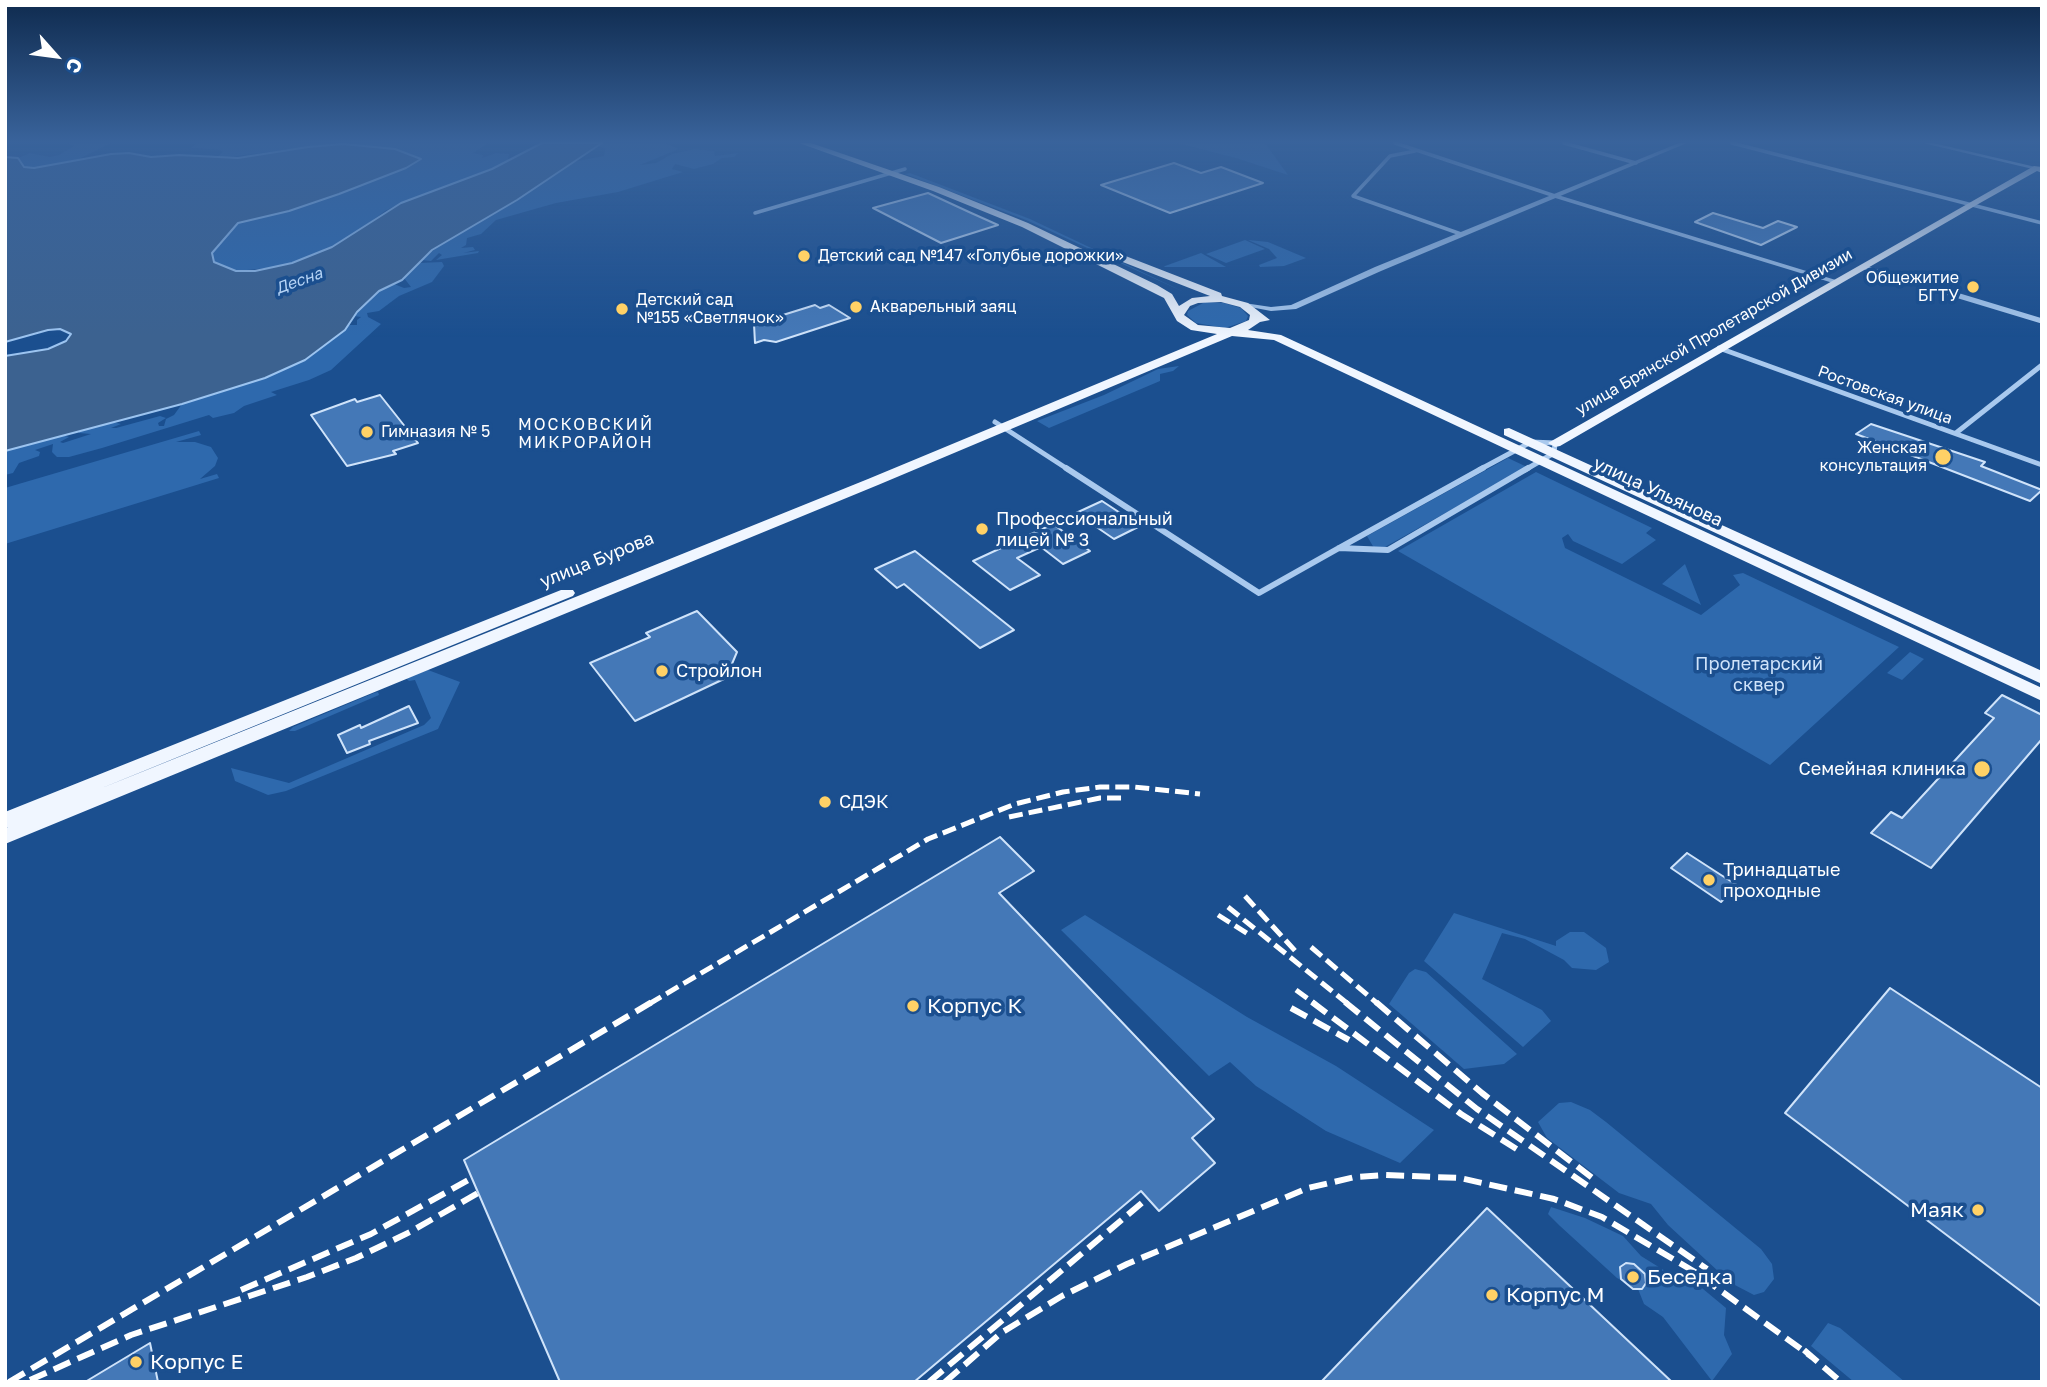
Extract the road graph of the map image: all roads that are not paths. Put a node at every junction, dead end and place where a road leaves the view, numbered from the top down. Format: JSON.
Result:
{"nodes":[{"id":1,"x":774,"y":208,"type":"edge"},
{"id":2,"x":980,"y":208,"type":"edge"},
{"id":3,"x":1010,"y":208,"type":"edge"},
{"id":4,"x":1386,"y":208,"type":"edge"},
{"id":5,"x":1526,"y":208,"type":"edge"},
{"id":6,"x":1593,"y":208,"type":"edge"},
{"id":7,"x":1967,"y":208,"type":"edge"},
{"id":8,"x":1983,"y":208,"type":"edge"},
{"id":9,"x":755,"y":213,"type":"dead end"},
{"id":10,"x":2042,"y":223,"type":"edge"},
{"id":11,"x":1060,"y":229,"type":"dead end"},
{"id":12,"x":1461,"y":234,"type":"junction"},
{"id":13,"x":1106,"y":251,"type":"dead end"},
{"id":14,"x":1863,"y":267,"type":"junction"},
{"id":15,"x":1836,"y":282,"type":"junction"},
{"id":16,"x":1239,"y":303,"type":"junction"},
{"id":17,"x":1256,"y":315,"type":"junction"},
{"id":18,"x":1180,"y":316,"type":"junction"},
{"id":19,"x":2042,"y":321,"type":"edge"},
{"id":20,"x":1231,"y":332,"type":"junction"},
{"id":21,"x":1719,"y":348,"type":"junction"},
{"id":22,"x":2042,"y":365,"type":"edge"},
{"id":23,"x":1000,"y":424,"type":"junction"},
{"id":24,"x":1956,"y":433,"type":"junction"},
{"id":25,"x":1524,"y":446,"type":"junction"},
{"id":26,"x":1550,"y":452,"type":"junction"},
{"id":27,"x":2042,"y":465,"type":"edge"},
{"id":28,"x":1339,"y":548,"type":"junction"},
{"id":29,"x":2042,"y":678,"type":"edge"},
{"id":30,"x":2042,"y":695,"type":"edge"},
{"id":31,"x":5,"y":820,"type":"edge"},
{"id":32,"x":5,"y":836,"type":"edge"}],
"edges":[{"from":1,"to":9,"type":"street"},
{"from":2,"to":18,"type":"main road"},
{"from":3,"to":11,"type":"main road"},
{"from":4,"to":12,"type":"street"},
{"from":5,"to":12,"type":"street"},
{"from":6,"to":15,"type":"street"},
{"from":7,"to":14,"type":"main road","name":"улица Брянской Пролетарской Дивизии"},
{"from":8,"to":10,"type":"street"},
{"from":12,"to":16,"type":"street"},
{"from":13,"to":16,"type":"main road"},
{"from":14,"to":15,"type":"main road","name":"улица Брянской Пролетарской Дивизии"},
{"from":14,"to":19,"type":"street"},
{"from":15,"to":21,"type":"main road","name":"улица Брянской Пролетарской Дивизии"},
{"from":16,"to":17,"type":"main road","name":"улица Ульянова"},
{"from":16,"to":18,"type":"main road"},
{"from":17,"to":20,"type":"main road","name":"улица Бурова"},
{"from":17,"to":25,"type":"main road","name":"улица Ульянова"},
{"from":18,"to":20,"type":"main road","name":"улица Ульянова"},
{"from":18,"to":23,"type":"main road","name":"улица Бурова"},
{"from":20,"to":23,"type":"main road","name":"улица Бурова"},
{"from":20,"to":25,"type":"main road","name":"улица Ульянова"},
{"from":21,"to":24,"type":"street","name":"Ростовская улица"},
{"from":21,"to":26,"type":"main road","name":"улица Брянской Пролетарской Дивизии"},
{"from":22,"to":24,"type":"street"},
{"from":23,"to":28,"type":"street"},
{"from":23,"to":31,"type":"main road","name":"улица Бурова"},
{"from":23,"to":32,"type":"main road","name":"улица Бурова"},
{"from":24,"to":27,"type":"street","name":"Ростовская улица"},
{"from":25,"to":26,"type":"main road","name":"улица Ульянова"},
{"from":25,"to":28,"type":"street"},
{"from":26,"to":28,"type":"street","name":"улица Брянской Пролетарской Дивизии"},
{"from":26,"to":29,"type":"main road","name":"улица Ульянова"},
{"from":26,"to":30,"type":"main road","name":"улица Ульянова"}]}
